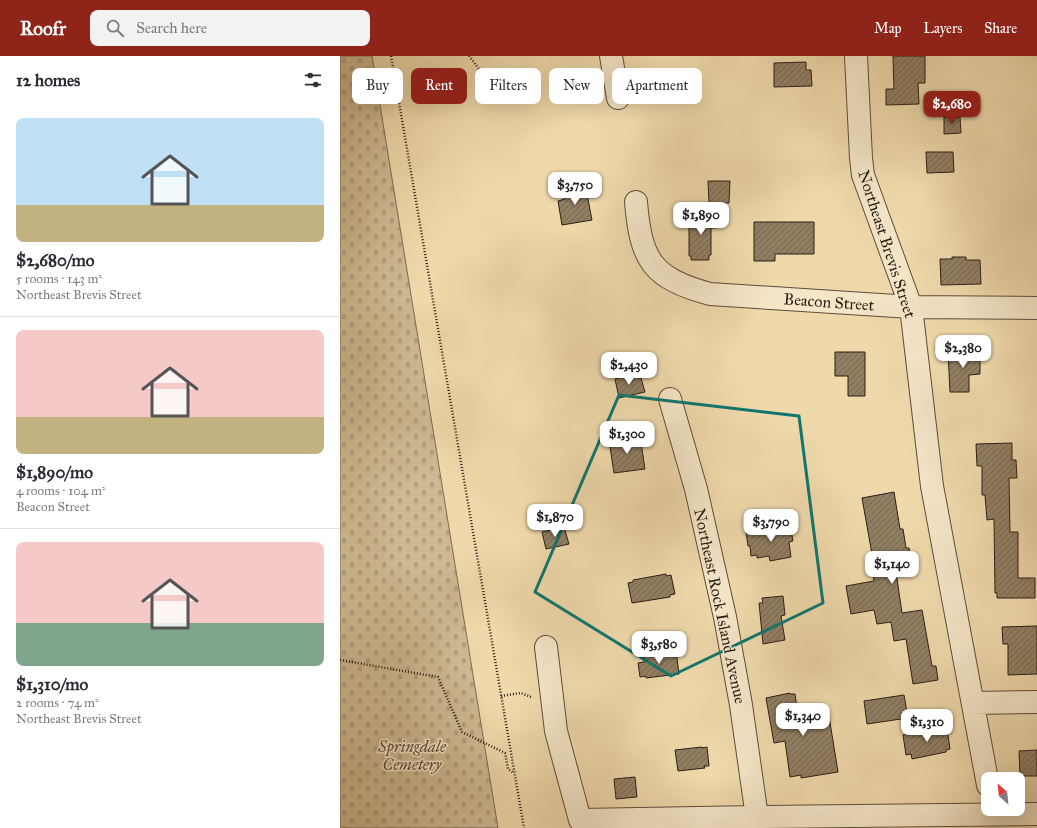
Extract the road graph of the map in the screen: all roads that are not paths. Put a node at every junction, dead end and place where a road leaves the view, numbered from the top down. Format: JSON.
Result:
{"nodes":[{"id":1,"x":611,"y":56,"type":"edge"},
{"id":2,"x":856,"y":56,"type":"edge"},
{"id":3,"x":613,"y":68,"type":"edge"},
{"id":4,"x":636,"y":202,"type":"dead end"},
{"id":5,"x":912,"y":307,"type":"junction"},
{"id":6,"x":1037,"y":308,"type":"edge"},
{"id":7,"x":670,"y":399,"type":"dead end"},
{"id":8,"x":546,"y":647,"type":"dead end"},
{"id":9,"x":1037,"y":702,"type":"edge"},
{"id":10,"x":973,"y":703,"type":"junction"},
{"id":11,"x":986,"y":772,"type":"edge"},
{"id":12,"x":981,"y":811,"type":"edge"},
{"id":13,"x":1017,"y":816,"type":"edge"},
{"id":14,"x":758,"y":817,"type":"junction"},
{"id":15,"x":1032,"y":819,"type":"edge"}],
"edges":[{"from":1,"to":3,"type":"street"},
{"from":2,"to":5,"type":"street","name":"Northeast Brevis Street"},
{"from":4,"to":5,"type":"street","name":"Beacon Street"},
{"from":5,"to":6,"type":"street","name":"Beacon Street"},
{"from":5,"to":10,"type":"street","name":"Northeast Brevis Street"},
{"from":7,"to":14,"type":"street","name":"Northeast Rock Island Avenue"},
{"from":8,"to":14,"type":"street"},
{"from":9,"to":10,"type":"street"},
{"from":10,"to":11,"type":"street","name":"Northeast Brevis Street"},
{"from":12,"to":14,"type":"street"},
{"from":13,"to":15,"type":"street"}]}
